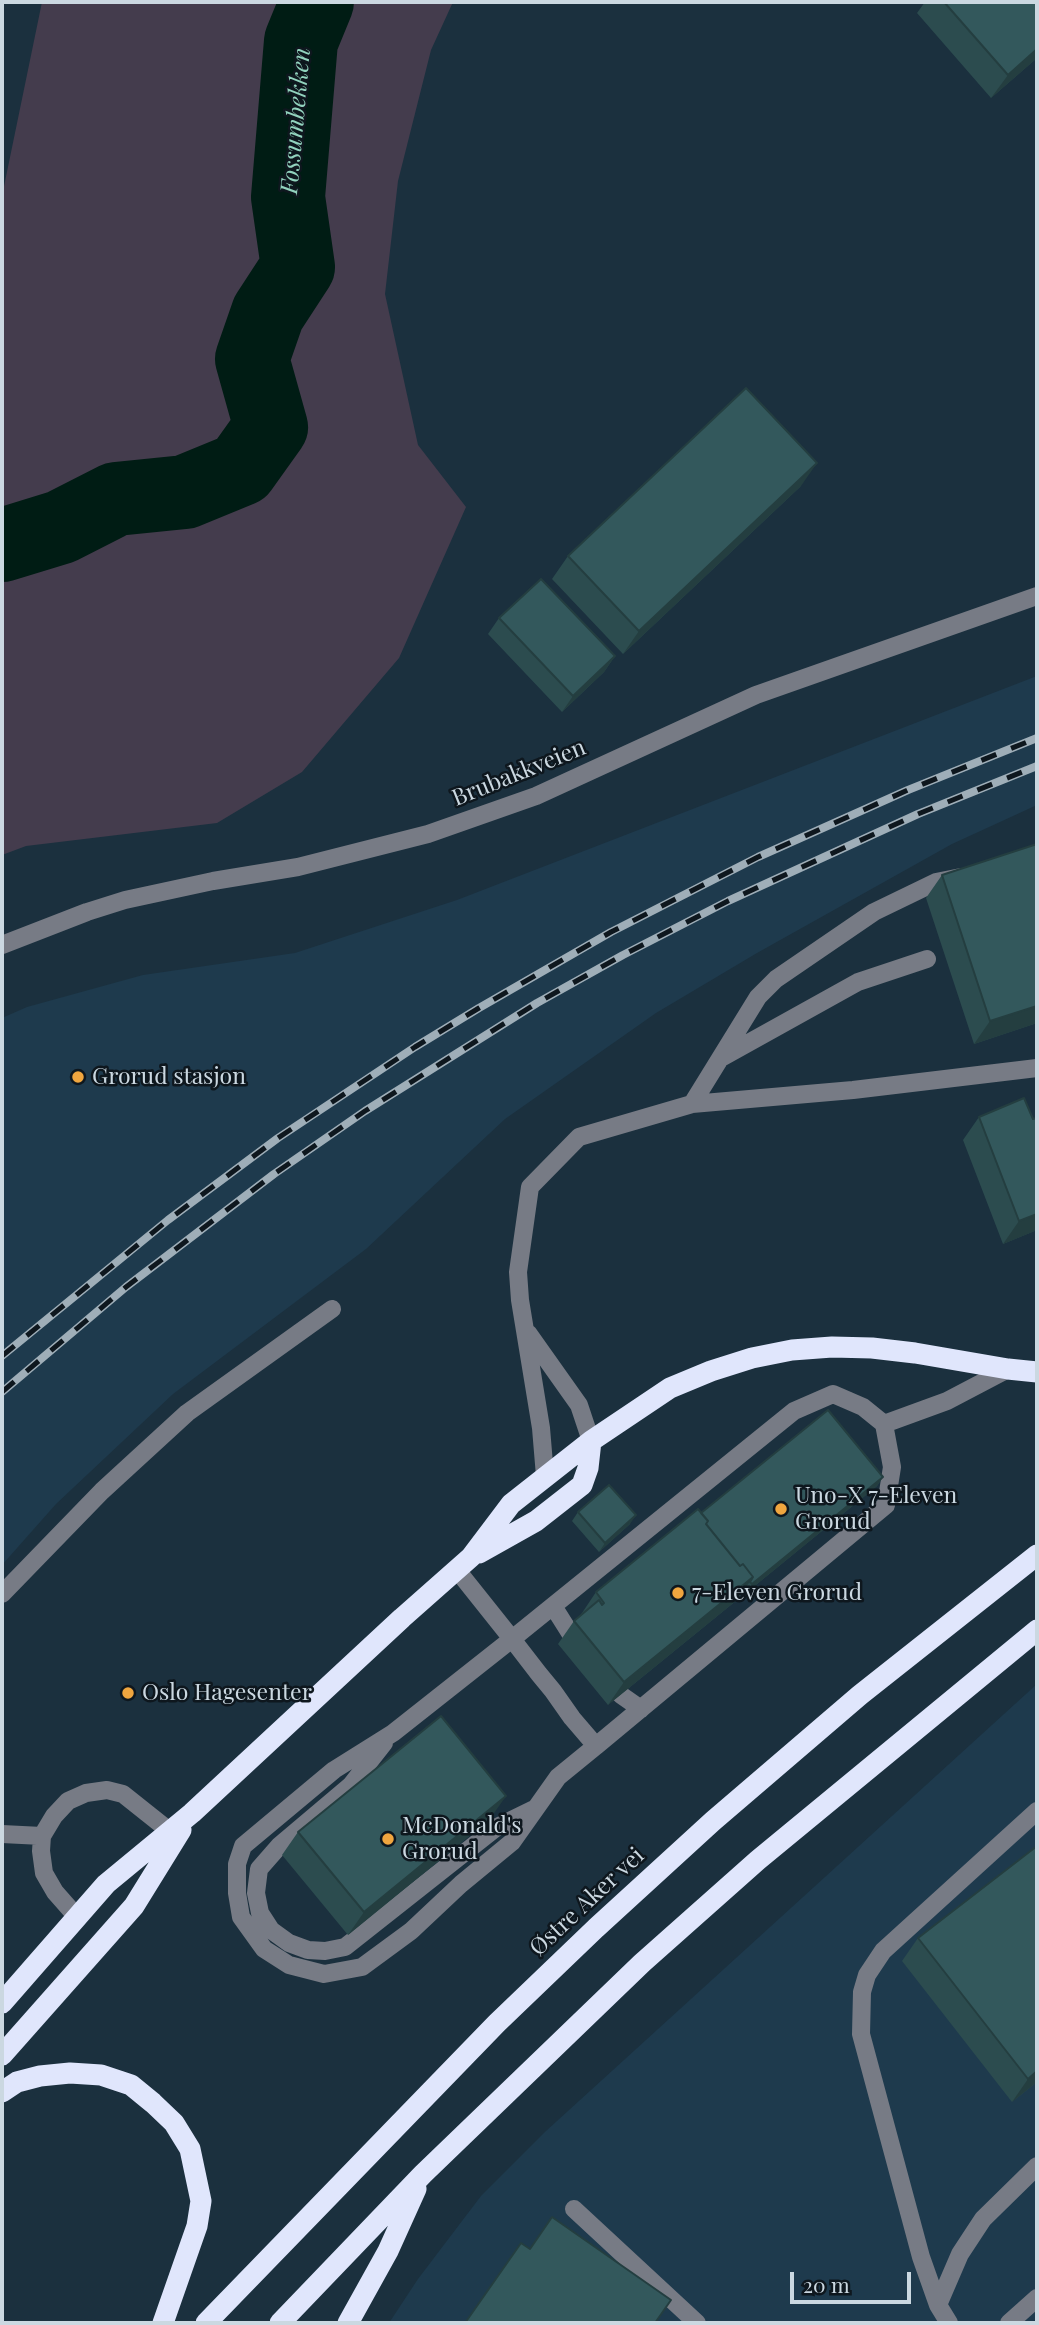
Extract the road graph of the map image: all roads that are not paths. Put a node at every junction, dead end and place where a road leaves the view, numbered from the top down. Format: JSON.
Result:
{"nodes":[{"id":1,"x":1037,"y":596,"type":"edge"},
{"id":2,"x":972,"y":875,"type":"edge"},
{"id":3,"x":2,"y":944,"type":"edge"},
{"id":4,"x":927,"y":959,"type":"dead end"},
{"id":5,"x":720,"y":1059,"type":"junction"},
{"id":6,"x":1037,"y":1068,"type":"edge"},
{"id":7,"x":692,"y":1104,"type":"junction"},
{"id":8,"x":332,"y":1309,"type":"dead end"},
{"id":9,"x":527,"y":1331,"type":"junction"},
{"id":10,"x":1008,"y":1369,"type":"junction"},
{"id":11,"x":1037,"y":1372,"type":"edge"},
{"id":12,"x":884,"y":1424,"type":"junction"},
{"id":13,"x":591,"y":1441,"type":"junction"},
{"id":14,"x":545,"y":1476,"type":"junction"},
{"id":15,"x":1037,"y":1555,"type":"edge"},
{"id":16,"x":464,"y":1564,"type":"junction"},
{"id":17,"x":2,"y":1594,"type":"edge"},
{"id":18,"x":553,"y":1606,"type":"junction"},
{"id":19,"x":1037,"y":1629,"type":"edge"},
{"id":20,"x":570,"y":1633,"type":"dead end"},
{"id":21,"x":512,"y":1639,"type":"junction"},
{"id":22,"x":621,"y":1695,"type":"edge"},
{"id":23,"x":641,"y":1709,"type":"junction"},
{"id":24,"x":393,"y":1733,"type":"junction"},
{"id":25,"x":596,"y":1746,"type":"junction"},
{"id":26,"x":539,"y":1807,"type":"junction"},
{"id":27,"x":1037,"y":1811,"type":"edge"},
{"id":28,"x":2,"y":1834,"type":"edge"},
{"id":29,"x":174,"y":1834,"type":"junction"},
{"id":30,"x":42,"y":1836,"type":"junction"},
{"id":31,"x":77,"y":1917,"type":"junction"},
{"id":32,"x":2,"y":2003,"type":"edge"},
{"id":33,"x":2,"y":2055,"type":"edge"},
{"id":34,"x":2,"y":2092,"type":"edge"},
{"id":35,"x":1037,"y":2166,"type":"edge"},
{"id":36,"x":423,"y":2174,"type":"junction"},
{"id":37,"x":574,"y":2209,"type":"dead end"},
{"id":38,"x":1037,"y":2298,"type":"edge"},
{"id":39,"x":938,"y":2305,"type":"junction"},
{"id":40,"x":163,"y":2323,"type":"edge"},
{"id":41,"x":206,"y":2323,"type":"edge"},
{"id":42,"x":280,"y":2323,"type":"edge"},
{"id":43,"x":348,"y":2323,"type":"edge"},
{"id":44,"x":697,"y":2323,"type":"edge"},
{"id":45,"x":949,"y":2323,"type":"edge"},
{"id":46,"x":1009,"y":2323,"type":"edge"}],
"edges":[{"from":1,"to":3,"type":"street","name":"Brubakkveien"},
{"from":2,"to":5,"type":"street"},
{"from":4,"to":5,"type":"street"},
{"from":5,"to":7,"type":"street"},
{"from":6,"to":7,"type":"street"},
{"from":7,"to":9,"type":"street"},
{"from":8,"to":17,"type":"street"},
{"from":9,"to":13,"type":"street"},
{"from":9,"to":14,"type":"street"},
{"from":10,"to":11,"type":"highway"},
{"from":10,"to":12,"type":"street"},
{"from":10,"to":13,"type":"highway"},
{"from":12,"to":18,"type":"street"},
{"from":12,"to":23,"type":"street"},
{"from":13,"to":14,"type":"highway"},
{"from":13,"to":16,"type":"highway"},
{"from":14,"to":16,"type":"highway"},
{"from":15,"to":41,"type":"highway","name":"Østre Aker vei"},
{"from":16,"to":21,"type":"street"},
{"from":16,"to":29,"type":"highway"},
{"from":18,"to":20,"type":"street"},
{"from":18,"to":21,"type":"street"},
{"from":19,"to":36,"type":"highway"},
{"from":21,"to":24,"type":"street"},
{"from":21,"to":25,"type":"street"},
{"from":22,"to":23,"type":"street"},
{"from":23,"to":25,"type":"street"},
{"from":24,"to":26,"type":"street"},
{"from":24,"to":26,"type":"street"},
{"from":25,"to":26,"type":"street"},
{"from":27,"to":39,"type":"street"},
{"from":28,"to":30,"type":"street"},
{"from":29,"to":30,"type":"street"},
{"from":29,"to":31,"type":"highway"},
{"from":29,"to":33,"type":"highway"},
{"from":30,"to":31,"type":"street"},
{"from":31,"to":32,"type":"highway"},
{"from":34,"to":40,"type":"highway"},
{"from":35,"to":39,"type":"street"},
{"from":36,"to":42,"type":"highway"},
{"from":36,"to":43,"type":"highway"},
{"from":37,"to":44,"type":"street"},
{"from":38,"to":46,"type":"street"},
{"from":39,"to":45,"type":"street"}]}
